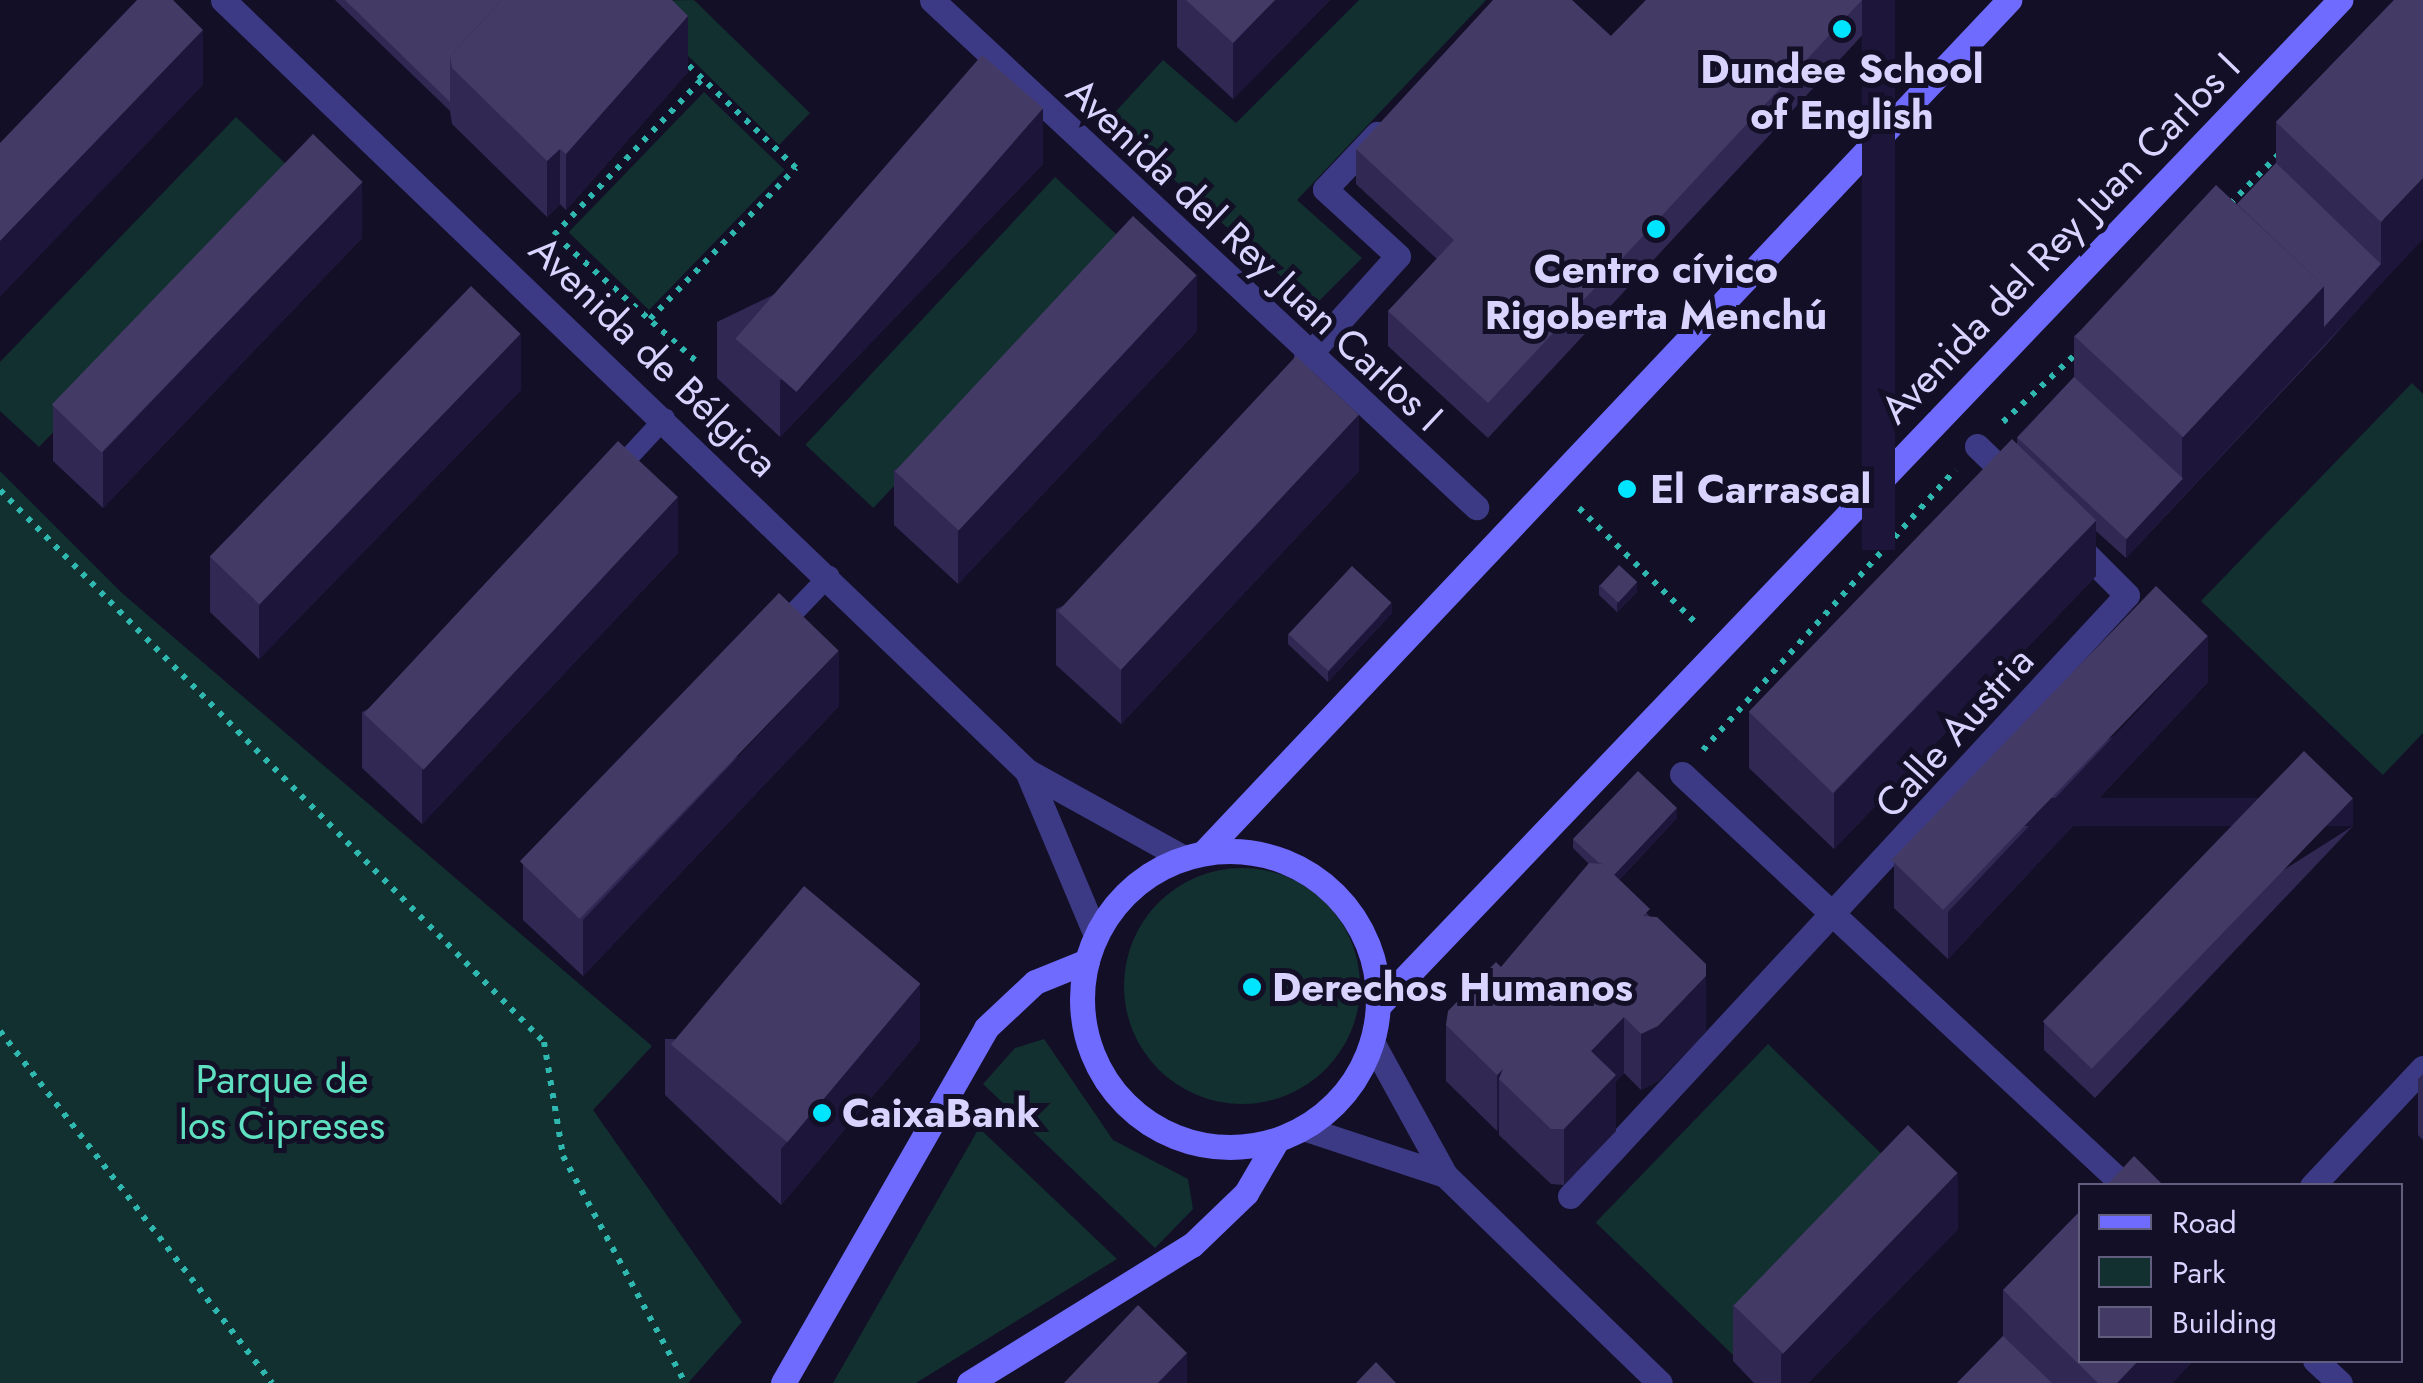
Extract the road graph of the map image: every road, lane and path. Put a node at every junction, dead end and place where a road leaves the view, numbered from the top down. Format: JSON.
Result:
{"nodes":[{"id":1,"x":223,"y":0,"type":"edge"},
{"id":2,"x":932,"y":0,"type":"edge"},
{"id":3,"x":2009,"y":0,"type":"edge"},
{"id":4,"x":2340,"y":0,"type":"edge"},
{"id":5,"x":676,"y":52,"type":"edge"},
{"id":6,"x":702,"y":78,"type":"junction"},
{"id":7,"x":1402,"y":108,"type":"edge"},
{"id":8,"x":2288,"y":145,"type":"edge"},
{"id":9,"x":2220,"y":214,"type":"edge"},
{"id":10,"x":650,"y":319,"type":"junction"},
{"id":11,"x":2094,"y":338,"type":"edge"},
{"id":12,"x":1306,"y":358,"type":"junction"},
{"id":13,"x":694,"y":360,"type":"dead end"},
{"id":14,"x":666,"y":418,"type":"junction"},
{"id":15,"x":1977,"y":446,"type":"junction"},
{"id":16,"x":1554,"y":484,"type":"junction"},
{"id":17,"x":0,"y":490,"type":"edge"},
{"id":18,"x":594,"y":494,"type":"edge"},
{"id":19,"x":2032,"y":500,"type":"edge"},
{"id":20,"x":1476,"y":508,"type":"dead end"},
{"id":21,"x":2059,"y":527,"type":"edge"},
{"id":22,"x":829,"y":576,"type":"junction"},
{"id":23,"x":1719,"y":645,"type":"junction"},
{"id":24,"x":758,"y":649,"type":"edge"},
{"id":25,"x":1756,"y":688,"type":"junction"},
{"id":26,"x":1027,"y":771,"type":"junction"},
{"id":27,"x":1682,"y":774,"type":"joint"},
{"id":28,"x":1194,"y":856,"type":"junction"},
{"id":29,"x":1836,"y":919,"type":"junction"},
{"id":30,"x":1096,"y":935,"type":"junction"},
{"id":31,"x":1086,"y":961,"type":"junction"},
{"id":32,"x":1379,"y":1005,"type":"junction"},
{"id":33,"x":0,"y":1031,"type":"edge"},
{"id":34,"x":1372,"y":1042,"type":"junction"},
{"id":35,"x":2423,"y":1068,"type":"edge"},
{"id":36,"x":1303,"y":1128,"type":"junction"},
{"id":37,"x":1277,"y":1140,"type":"junction"},
{"id":38,"x":1445,"y":1176,"type":"junction"},
{"id":39,"x":2123,"y":1183,"type":"edge"},
{"id":40,"x":2315,"y":1183,"type":"edge"},
{"id":41,"x":1570,"y":1196,"type":"dead end"},
{"id":42,"x":2318,"y":1363,"type":"edge"},
{"id":43,"x":272,"y":1383,"type":"edge"},
{"id":44,"x":684,"y":1383,"type":"edge"},
{"id":45,"x":783,"y":1383,"type":"edge"},
{"id":46,"x":969,"y":1383,"type":"edge"},
{"id":47,"x":1660,"y":1383,"type":"edge"},
{"id":48,"x":2340,"y":1383,"type":"edge"}],
"edges":[{"from":1,"to":14,"type":"street","name":"Avenida de Bélgica"},
{"from":2,"to":12,"type":"street","name":"Avenida del Rey Juan Carlos I"},
{"from":3,"to":16,"type":"main road"},
{"from":4,"to":23,"type":"main road","name":"Avenida del Rey Juan Carlos I"},
{"from":5,"to":6,"type":"path"},
{"from":6,"to":10,"type":"path"},
{"from":6,"to":10,"type":"path"},
{"from":7,"to":12,"type":"street"},
{"from":8,"to":9,"type":"path"},
{"from":10,"to":13,"type":"path"},
{"from":11,"to":15,"type":"path"},
{"from":12,"to":20,"type":"street","name":"Avenida del Rey Juan Carlos I"},
{"from":14,"to":18,"type":"lane"},
{"from":14,"to":22,"type":"street","name":"Avenida de Bélgica"},
{"from":15,"to":19,"type":"street"},
{"from":15,"to":25,"type":"path"},
{"from":16,"to":23,"type":"path"},
{"from":16,"to":28,"type":"main road"},
{"from":17,"to":44,"type":"path"},
{"from":21,"to":29,"type":"street","name":"Calle Austria"},
{"from":22,"to":24,"type":"lane"},
{"from":22,"to":26,"type":"street","name":"Avenida de Bélgica"},
{"from":23,"to":25,"type":"path"},
{"from":23,"to":32,"type":"main road","name":"Avenida del Rey Juan Carlos I"},
{"from":25,"to":27,"type":"path"},
{"from":26,"to":28,"type":"street"},
{"from":26,"to":30,"type":"street"},
{"from":27,"to":29,"type":"street"},
{"from":28,"to":30,"type":"main road"},
{"from":28,"to":32,"type":"main road"},
{"from":29,"to":39,"type":"street"},
{"from":29,"to":41,"type":"street","name":"Calle Austria"},
{"from":30,"to":31,"type":"main road"},
{"from":31,"to":37,"type":"main road"},
{"from":31,"to":45,"type":"main road"},
{"from":32,"to":34,"type":"main road"},
{"from":33,"to":43,"type":"path"},
{"from":34,"to":36,"type":"main road"},
{"from":34,"to":38,"type":"street"},
{"from":35,"to":40,"type":"street"},
{"from":36,"to":37,"type":"main road"},
{"from":36,"to":38,"type":"street"},
{"from":37,"to":46,"type":"main road"},
{"from":38,"to":47,"type":"street"},
{"from":42,"to":48,"type":"street"}]}
